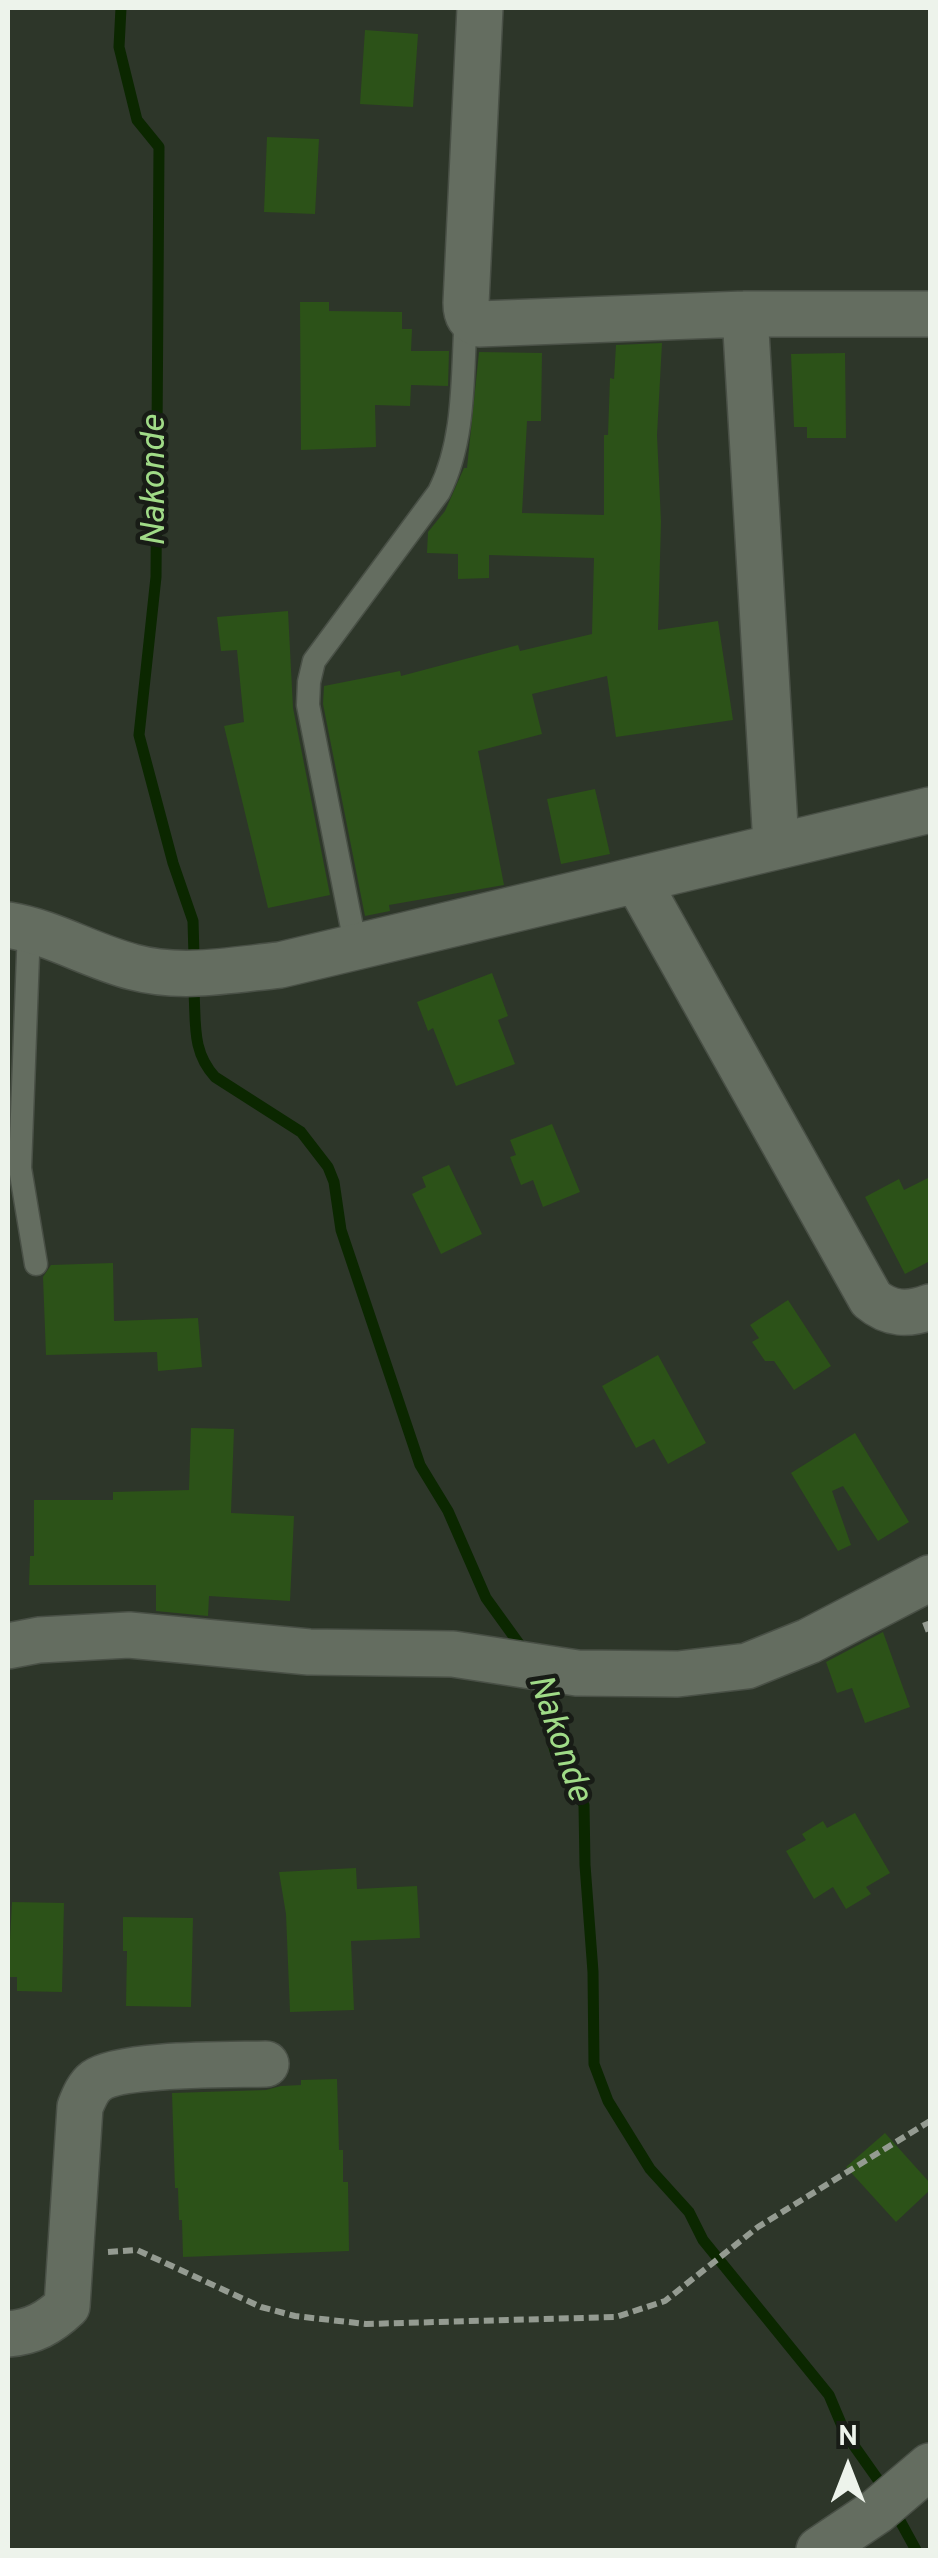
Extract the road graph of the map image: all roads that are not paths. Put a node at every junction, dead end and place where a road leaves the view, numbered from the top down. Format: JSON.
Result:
{"nodes":[{"id":1,"x":480,"y":8,"type":"edge"},
{"id":2,"x":466,"y":314,"type":"junction"},
{"id":3,"x":745,"y":314,"type":"junction"},
{"id":4,"x":930,"y":314,"type":"edge"},
{"id":5,"x":930,"y":810,"type":"edge"},
{"id":6,"x":776,"y":845,"type":"junction"},
{"id":7,"x":638,"y":880,"type":"junction"},
{"id":8,"x":18,"y":926,"type":"edge"},
{"id":9,"x":356,"y":948,"type":"junction"},
{"id":10,"x":36,"y":1264,"type":"dead end"},
{"id":11,"x":930,"y":1307,"type":"edge"},
{"id":12,"x":930,"y":1578,"type":"edge"},
{"id":13,"x":8,"y":1646,"type":"edge"},
{"id":14,"x":266,"y":2064,"type":"dead end"},
{"id":15,"x":8,"y":2334,"type":"edge"},
{"id":16,"x":930,"y":2466,"type":"edge"},
{"id":17,"x":820,"y":2550,"type":"edge"}],
"edges":[{"from":1,"to":2,"type":"street"},
{"from":2,"to":3,"type":"street"},
{"from":2,"to":9,"type":"lane"},
{"from":3,"to":4,"type":"street"},
{"from":3,"to":6,"type":"street"},
{"from":5,"to":6,"type":"street"},
{"from":6,"to":7,"type":"street"},
{"from":7,"to":9,"type":"street"},
{"from":7,"to":11,"type":"street"},
{"from":8,"to":9,"type":"street"},
{"from":8,"to":10,"type":"lane"},
{"from":12,"to":13,"type":"street"},
{"from":14,"to":15,"type":"street"},
{"from":16,"to":17,"type":"street"}]}
